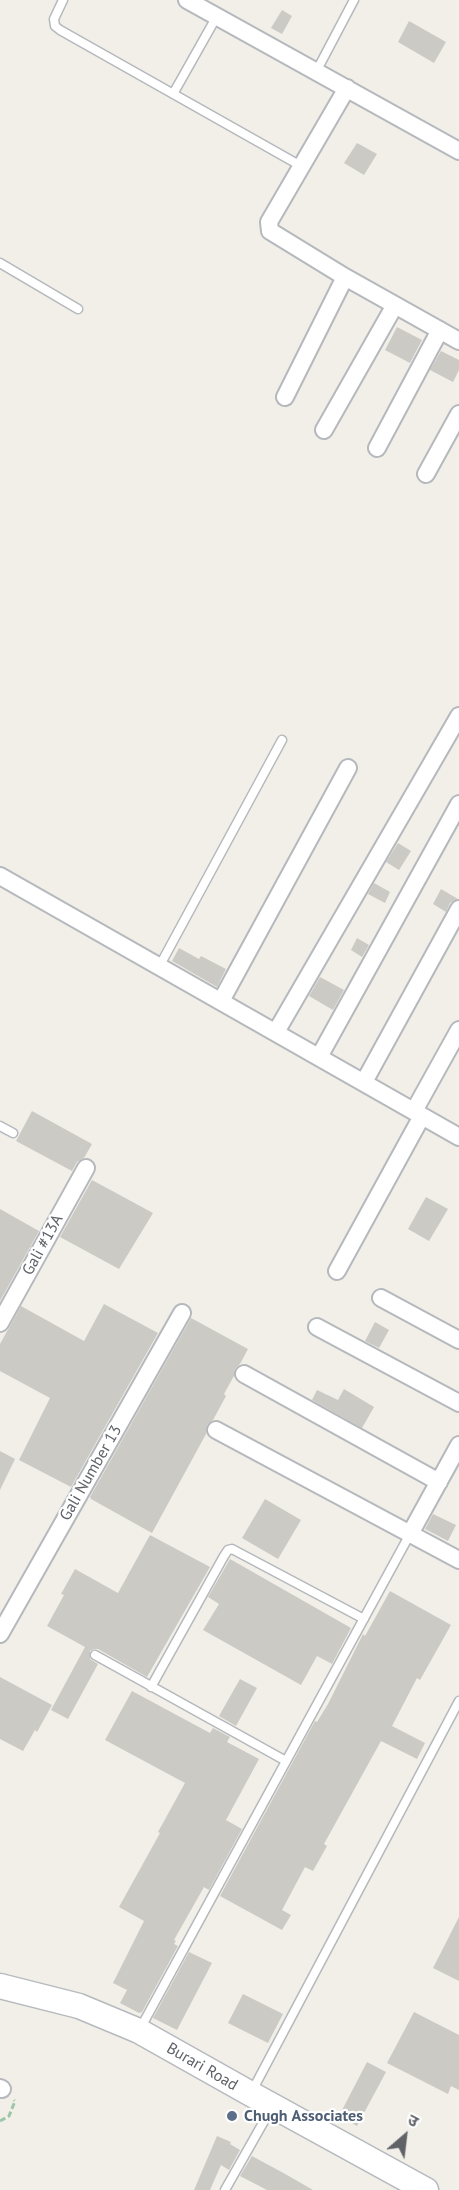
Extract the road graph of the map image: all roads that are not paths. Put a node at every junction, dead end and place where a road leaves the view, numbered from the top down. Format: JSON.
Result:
{"nodes":[{"id":1,"x":63,"y":0,"type":"edge"},
{"id":2,"x":187,"y":0,"type":"edge"},
{"id":3,"x":354,"y":0,"type":"edge"},
{"id":4,"x":217,"y":16,"type":"junction"},
{"id":5,"x":316,"y":72,"type":"junction"},
{"id":6,"x":347,"y":88,"type":"junction"},
{"id":7,"x":173,"y":94,"type":"junction"},
{"id":8,"x":459,"y":151,"type":"edge"},
{"id":9,"x":302,"y":166,"type":"junction"},
{"id":10,"x":0,"y":262,"type":"edge"},
{"id":11,"x":345,"y":277,"type":"junction"},
{"id":12,"x":395,"y":305,"type":"junction"},
{"id":13,"x":78,"y":309,"type":"dead end"},
{"id":14,"x":440,"y":330,"type":"junction"},
{"id":15,"x":459,"y":340,"type":"edge"},
{"id":16,"x":285,"y":397,"type":"dead end"},
{"id":17,"x":459,"y":414,"type":"edge"},
{"id":18,"x":324,"y":430,"type":"dead end"},
{"id":19,"x":377,"y":448,"type":"dead end"},
{"id":20,"x":426,"y":474,"type":"dead end"},
{"id":21,"x":459,"y":716,"type":"edge"},
{"id":22,"x":282,"y":740,"type":"dead end"},
{"id":23,"x":348,"y":768,"type":"dead end"},
{"id":24,"x":459,"y":804,"type":"edge"},
{"id":25,"x":0,"y":876,"type":"edge"},
{"id":26,"x":459,"y":909,"type":"edge"},
{"id":27,"x":159,"y":966,"type":"junction"},
{"id":28,"x":221,"y":1001,"type":"junction"},
{"id":29,"x":459,"y":1030,"type":"edge"},
{"id":30,"x":276,"y":1032,"type":"junction"},
{"id":31,"x":319,"y":1057,"type":"junction"},
{"id":32,"x":364,"y":1082,"type":"junction"},
{"id":33,"x":418,"y":1113,"type":"junction"},
{"id":34,"x":0,"y":1126,"type":"edge"},
{"id":35,"x":13,"y":1133,"type":"dead end"},
{"id":36,"x":459,"y":1137,"type":"edge"},
{"id":37,"x":86,"y":1168,"type":"dead end"},
{"id":38,"x":337,"y":1270,"type":"dead end"},
{"id":39,"x":381,"y":1298,"type":"dead end"},
{"id":40,"x":182,"y":1313,"type":"dead end"},
{"id":41,"x":0,"y":1323,"type":"edge"},
{"id":42,"x":317,"y":1327,"type":"dead end"},
{"id":43,"x":459,"y":1340,"type":"edge"},
{"id":44,"x":244,"y":1374,"type":"dead end"},
{"id":45,"x":459,"y":1403,"type":"edge"},
{"id":46,"x":216,"y":1430,"type":"dead end"},
{"id":47,"x":459,"y":1445,"type":"edge"},
{"id":48,"x":439,"y":1482,"type":"junction"},
{"id":49,"x":410,"y":1534,"type":"junction"},
{"id":50,"x":459,"y":1560,"type":"edge"},
{"id":51,"x":364,"y":1619,"type":"junction"},
{"id":52,"x":0,"y":1634,"type":"edge"},
{"id":53,"x":95,"y":1655,"type":"dead end"},
{"id":54,"x":151,"y":1687,"type":"junction"},
{"id":55,"x":459,"y":1701,"type":"edge"},
{"id":56,"x":286,"y":1761,"type":"junction"},
{"id":57,"x":0,"y":1986,"type":"edge"},
{"id":58,"x":139,"y":2031,"type":"junction"},
{"id":59,"x":250,"y":2094,"type":"junction"},
{"id":60,"x":272,"y":2106,"type":"junction"},
{"id":61,"x":225,"y":2190,"type":"edge"},
{"id":62,"x":426,"y":2190,"type":"edge"}],
"edges":[{"from":1,"to":7,"type":"lane"},
{"from":2,"to":4,"type":"street"},
{"from":3,"to":5,"type":"lane"},
{"from":4,"to":5,"type":"street"},
{"from":4,"to":7,"type":"lane"},
{"from":5,"to":6,"type":"street"},
{"from":6,"to":8,"type":"street"},
{"from":6,"to":9,"type":"street"},
{"from":7,"to":9,"type":"lane"},
{"from":9,"to":11,"type":"street"},
{"from":10,"to":13,"type":"lane"},
{"from":11,"to":12,"type":"street"},
{"from":11,"to":16,"type":"street"},
{"from":12,"to":14,"type":"street"},
{"from":12,"to":18,"type":"street"},
{"from":14,"to":15,"type":"street"},
{"from":14,"to":19,"type":"street"},
{"from":17,"to":20,"type":"street"},
{"from":21,"to":30,"type":"street"},
{"from":22,"to":27,"type":"lane"},
{"from":23,"to":28,"type":"street"},
{"from":24,"to":31,"type":"street"},
{"from":25,"to":27,"type":"street"},
{"from":26,"to":32,"type":"street"},
{"from":27,"to":28,"type":"street"},
{"from":28,"to":30,"type":"street"},
{"from":29,"to":33,"type":"street"},
{"from":30,"to":31,"type":"street"},
{"from":31,"to":32,"type":"street"},
{"from":32,"to":33,"type":"street"},
{"from":33,"to":36,"type":"street"},
{"from":33,"to":38,"type":"street"},
{"from":34,"to":35,"type":"lane"},
{"from":37,"to":41,"type":"street","name":"Gali #13A"},
{"from":39,"to":43,"type":"street"},
{"from":40,"to":52,"type":"street","name":"Gali Number 13"},
{"from":42,"to":45,"type":"street"},
{"from":44,"to":48,"type":"street"},
{"from":46,"to":49,"type":"street"},
{"from":47,"to":48,"type":"street"},
{"from":48,"to":49,"type":"street"},
{"from":49,"to":50,"type":"street"},
{"from":49,"to":51,"type":"lane"},
{"from":51,"to":54,"type":"lane"},
{"from":51,"to":56,"type":"lane"},
{"from":53,"to":54,"type":"lane"},
{"from":54,"to":56,"type":"lane"},
{"from":55,"to":59,"type":"lane"},
{"from":56,"to":58,"type":"lane"},
{"from":57,"to":58,"type":"main road","name":"Burari Road"},
{"from":58,"to":59,"type":"main road","name":"Burari Road"},
{"from":59,"to":60,"type":"main road","name":"Burari Road"},
{"from":60,"to":61,"type":"lane"},
{"from":60,"to":62,"type":"main road","name":"Burari Road"}]}
